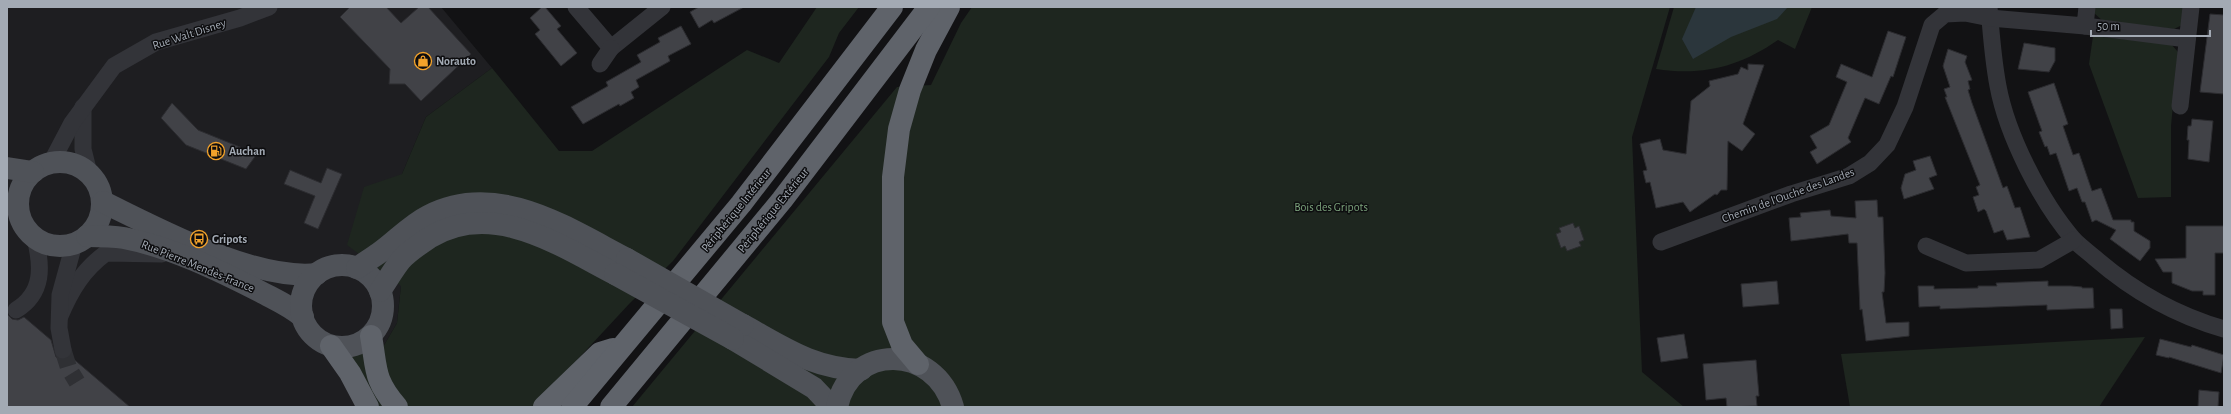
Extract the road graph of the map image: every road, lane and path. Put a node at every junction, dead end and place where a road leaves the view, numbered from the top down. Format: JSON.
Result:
{"nodes":[{"id":1,"x":269,"y":7,"type":"edge"},
{"id":2,"x":576,"y":7,"type":"edge"},
{"id":3,"x":662,"y":7,"type":"edge"},
{"id":4,"x":892,"y":7,"type":"edge"},
{"id":5,"x":929,"y":7,"type":"edge"},
{"id":6,"x":950,"y":7,"type":"edge"},
{"id":7,"x":2087,"y":7,"type":"edge"},
{"id":8,"x":2191,"y":7,"type":"edge"},
{"id":9,"x":1990,"y":12,"type":"edge"},
{"id":10,"x":2085,"y":26,"type":"junction"},
{"id":11,"x":2187,"y":39,"type":"junction"},
{"id":12,"x":610,"y":48,"type":"junction"},
{"id":13,"x":600,"y":64,"type":"dead end"},
{"id":14,"x":2180,"y":106,"type":"dead end"},
{"id":15,"x":83,"y":107,"type":"junction"},
{"id":16,"x":42,"y":167,"type":"junction"},
{"id":17,"x":7,"y":168,"type":"edge"},
{"id":18,"x":89,"y":173,"type":"junction"},
{"id":19,"x":103,"y":202,"type":"junction"},
{"id":20,"x":13,"y":204,"type":"edge"},
{"id":21,"x":35,"y":238,"type":"junction"},
{"id":22,"x":81,"y":240,"type":"junction"},
{"id":23,"x":2074,"y":240,"type":"junction"},
{"id":24,"x":1661,"y":242,"type":"dead end"},
{"id":25,"x":1926,"y":246,"type":"dead end"},
{"id":26,"x":179,"y":256,"type":"junction"},
{"id":27,"x":621,"y":267,"type":"junction"},
{"id":28,"x":356,"y":268,"type":"junction"},
{"id":29,"x":317,"y":274,"type":"junction"},
{"id":30,"x":380,"y":291,"type":"junction"},
{"id":31,"x":16,"y":310,"type":"dead end"},
{"id":32,"x":60,"y":316,"type":"junction"},
{"id":33,"x":303,"y":317,"type":"junction"},
{"id":34,"x":2224,"y":330,"type":"edge"},
{"id":35,"x":738,"y":332,"type":"junction"},
{"id":36,"x":370,"y":336,"type":"junction"},
{"id":37,"x":331,"y":346,"type":"junction"},
{"id":38,"x":624,"y":346,"type":"junction"},
{"id":39,"x":63,"y":350,"type":"tunnel mouth"},
{"id":40,"x":918,"y":364,"type":"junction"},
{"id":41,"x":861,"y":370,"type":"junction"},
{"id":42,"x":368,"y":407,"type":"edge"},
{"id":43,"x":397,"y":407,"type":"edge"},
{"id":44,"x":544,"y":407,"type":"edge"},
{"id":45,"x":572,"y":407,"type":"edge"},
{"id":46,"x":611,"y":407,"type":"edge"},
{"id":47,"x":832,"y":407,"type":"edge"},
{"id":48,"x":837,"y":407,"type":"edge"},
{"id":49,"x":953,"y":407,"type":"edge"}],
"edges":[{"from":1,"to":15,"type":"street","name":"Rue Walt Disney"},
{"from":2,"to":12,"type":"street"},
{"from":3,"to":12,"type":"street"},
{"from":4,"to":38,"type":"highway","name":"Périphérique Intérieur"},
{"from":5,"to":46,"type":"highway","name":"Périphérique Extérieur"},
{"from":6,"to":40,"type":"highway"},
{"from":7,"to":10,"type":"street"},
{"from":8,"to":11,"type":"street"},
{"from":9,"to":10,"type":"street","name":"Chemin de l'Ouche des Landes"},
{"from":9,"to":23,"type":"street"},
{"from":9,"to":24,"type":"street","name":"Chemin de l'Ouche des Landes"},
{"from":10,"to":11,"type":"street","name":"Chemin de l'Ouche des Landes"},
{"from":11,"to":14,"type":"street"},
{"from":12,"to":13,"type":"street"},
{"from":15,"to":16,"type":"street","name":"Rue Walt Disney"},
{"from":15,"to":18,"type":"street"},
{"from":16,"to":17,"type":"main road"},
{"from":16,"to":18,"type":"main road"},
{"from":16,"to":20,"type":"main road"},
{"from":18,"to":19,"type":"main road"},
{"from":19,"to":22,"type":"main road"},
{"from":19,"to":29,"type":"main road","name":"Rue Pierre Mendès-France"},
{"from":20,"to":21,"type":"main road"},
{"from":21,"to":22,"type":"main road"},
{"from":21,"to":31,"type":"street"},
{"from":22,"to":26,"type":"main road","name":"Rue Pierre Mendès-France"},
{"from":22,"to":32,"type":"street"},
{"from":23,"to":25,"type":"street"},
{"from":23,"to":34,"type":"street"},
{"from":26,"to":32,"type":"street"},
{"from":26,"to":33,"type":"main road","name":"Rue Pierre Mendès-France"},
{"from":27,"to":28,"type":"main road"},
{"from":27,"to":30,"type":"main road"},
{"from":27,"to":35,"type":"main road","bridge":true},
{"from":28,"to":29,"type":"main road"},
{"from":28,"to":30,"type":"main road"},
{"from":29,"to":33,"type":"main road"},
{"from":30,"to":36,"type":"main road"},
{"from":32,"to":39,"type":"street"},
{"from":33,"to":37,"type":"main road"},
{"from":35,"to":41,"type":"main road"},
{"from":35,"to":47,"type":"main road"},
{"from":36,"to":37,"type":"main road"},
{"from":36,"to":43,"type":"highway"},
{"from":37,"to":42,"type":"highway"},
{"from":38,"to":44,"type":"highway"},
{"from":38,"to":45,"type":"highway","name":"Périphérique Intérieur"},
{"from":40,"to":41,"type":"main road"},
{"from":40,"to":49,"type":"main road"},
{"from":41,"to":48,"type":"main road"}]}
